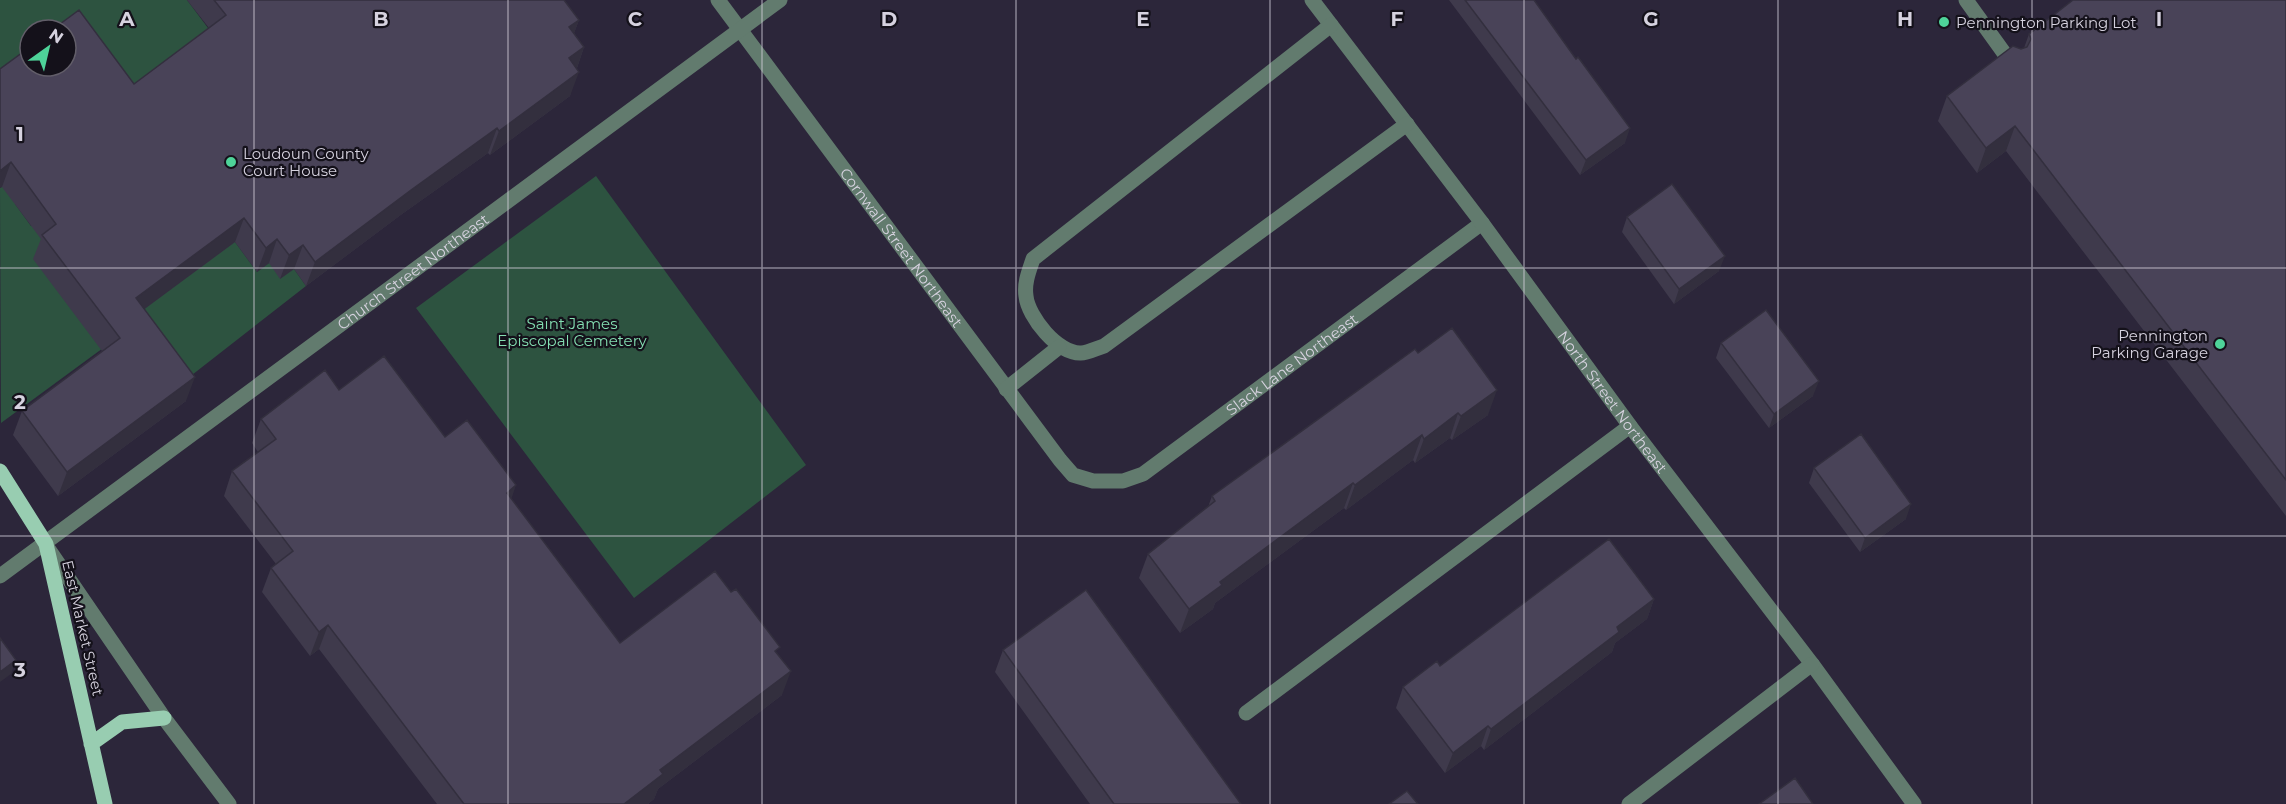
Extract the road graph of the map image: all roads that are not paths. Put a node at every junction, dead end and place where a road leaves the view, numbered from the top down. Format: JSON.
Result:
{"nodes":[{"id":1,"x":718,"y":0,"type":"edge"},
{"id":2,"x":780,"y":0,"type":"edge"},
{"id":3,"x":1312,"y":0,"type":"edge"},
{"id":4,"x":1966,"y":0,"type":"edge"},
{"id":5,"x":1331,"y":25,"type":"junction"},
{"id":6,"x":740,"y":30,"type":"junction"},
{"id":7,"x":2012,"y":64,"type":"edge"},
{"id":8,"x":1407,"y":124,"type":"junction"},
{"id":9,"x":1482,"y":224,"type":"junction"},
{"id":10,"x":1059,"y":347,"type":"junction"},
{"id":11,"x":1006,"y":389,"type":"junction"},
{"id":12,"x":1630,"y":426,"type":"junction"},
{"id":13,"x":0,"y":471,"type":"edge"},
{"id":14,"x":1093,"y":481,"type":"joint"},
{"id":15,"x":46,"y":544,"type":"junction"},
{"id":16,"x":0,"y":576,"type":"edge"},
{"id":17,"x":1812,"y":664,"type":"junction"},
{"id":18,"x":1246,"y":713,"type":"dead end"},
{"id":19,"x":164,"y":718,"type":"junction"},
{"id":20,"x":91,"y":744,"type":"junction"},
{"id":21,"x":105,"y":804,"type":"edge"},
{"id":22,"x":229,"y":804,"type":"edge"},
{"id":23,"x":1629,"y":804,"type":"edge"},
{"id":24,"x":1914,"y":804,"type":"edge"}],
"edges":[{"from":1,"to":6,"type":"street","name":"Cornwall Street Northeast"},
{"from":2,"to":6,"type":"street","name":"Church Street Northeast"},
{"from":3,"to":5,"type":"street","name":"North Street Northeast"},
{"from":4,"to":7,"type":"street"},
{"from":5,"to":8,"type":"street","name":"North Street Northeast"},
{"from":5,"to":10,"type":"street"},
{"from":6,"to":11,"type":"street","name":"Cornwall Street Northeast"},
{"from":6,"to":15,"type":"street","name":"Church Street Northeast"},
{"from":8,"to":9,"type":"street","name":"North Street Northeast"},
{"from":8,"to":10,"type":"street"},
{"from":9,"to":12,"type":"street","name":"North Street Northeast"},
{"from":9,"to":14,"type":"street","name":"Slack Lane Northeast"},
{"from":10,"to":11,"type":"street"},
{"from":11,"to":14,"type":"street","name":"Cornwall Street Northeast"},
{"from":12,"to":17,"type":"street","name":"North Street Northeast"},
{"from":12,"to":18,"type":"street"},
{"from":13,"to":15,"type":"main road","name":"East Market Street"},
{"from":15,"to":16,"type":"street","name":"Church Street Northeast"},
{"from":15,"to":19,"type":"street"},
{"from":15,"to":20,"type":"main road","name":"East Market Street"},
{"from":17,"to":23,"type":"street"},
{"from":17,"to":24,"type":"street","name":"North Street Northeast"},
{"from":19,"to":20,"type":"main road"},
{"from":19,"to":22,"type":"street"},
{"from":20,"to":21,"type":"main road","name":"East Market Street"}]}
